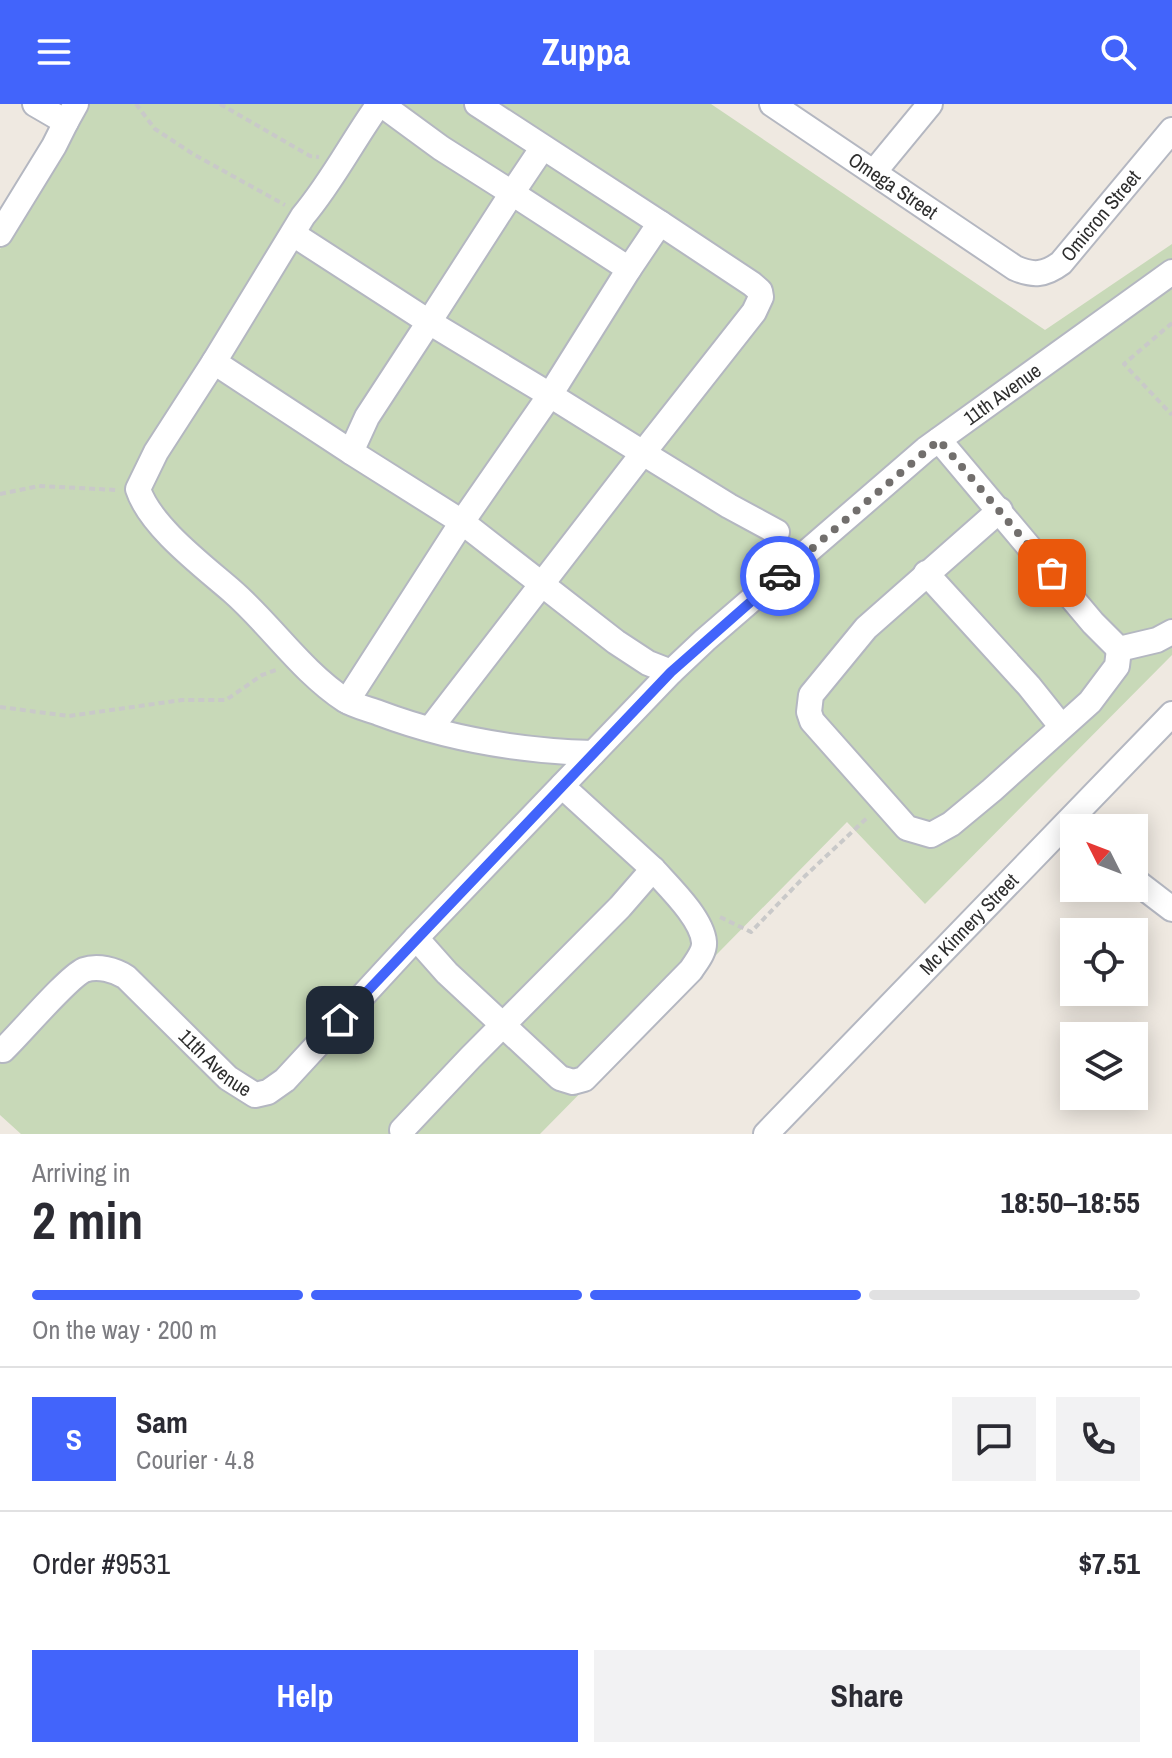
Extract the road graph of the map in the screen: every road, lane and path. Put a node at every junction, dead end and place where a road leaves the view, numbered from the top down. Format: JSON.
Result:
{"nodes":[{"id":1,"x":35,"y":104,"type":"edge"},
{"id":2,"x":136,"y":104,"type":"edge"},
{"id":3,"x":220,"y":104,"type":"edge"},
{"id":4,"x":380,"y":104,"type":"edge"},
{"id":5,"x":477,"y":104,"type":"edge"},
{"id":6,"x":772,"y":104,"type":"edge"},
{"id":7,"x":930,"y":104,"type":"edge"},
{"id":8,"x":71,"y":113,"type":"edge"},
{"id":9,"x":1172,"y":130,"type":"edge"},
{"id":10,"x":543,"y":147,"type":"junction"},
{"id":11,"x":341,"y":158,"type":"junction"},
{"id":12,"x":874,"y":172,"type":"junction"},
{"id":13,"x":512,"y":193,"type":"junction"},
{"id":14,"x":660,"y":223,"type":"junction"},
{"id":15,"x":298,"y":225,"type":"junction"},
{"id":16,"x":0,"y":234,"type":"edge"},
{"id":17,"x":1015,"y":268,"type":"joint"},
{"id":18,"x":629,"y":269,"type":"junction"},
{"id":19,"x":1172,"y":272,"type":"edge"},
{"id":20,"x":429,"y":322,"type":"junction"},
{"id":21,"x":1172,"y":323,"type":"edge"},
{"id":22,"x":214,"y":362,"type":"junction"},
{"id":23,"x":550,"y":395,"type":"junction"},
{"id":24,"x":1172,"y":415,"type":"edge"},
{"id":25,"x":939,"y":440,"type":"junction"},
{"id":26,"x":351,"y":452,"type":"junction"},
{"id":27,"x":643,"y":453,"type":"junction"},
{"id":28,"x":138,"y":489,"type":"junction"},
{"id":29,"x":0,"y":494,"type":"edge"},
{"id":30,"x":1000,"y":510,"type":"junction"},
{"id":31,"x":462,"y":522,"type":"junction"},
{"id":32,"x":777,"y":532,"type":"dead end"},
{"id":33,"x":926,"y":573,"type":"junction"},
{"id":34,"x":543,"y":585,"type":"junction"},
{"id":35,"x":1172,"y":632,"type":"edge"},
{"id":36,"x":1119,"y":649,"type":"junction"},
{"id":37,"x":300,"y":661,"type":"junction"},
{"id":38,"x":671,"y":672,"type":"junction"},
{"id":39,"x":347,"y":701,"type":"junction"},
{"id":40,"x":0,"y":707,"type":"edge"},
{"id":41,"x":1172,"y":714,"type":"edge"},
{"id":42,"x":1061,"y":726,"type":"junction"},
{"id":43,"x":430,"y":729,"type":"junction"},
{"id":44,"x":593,"y":753,"type":"junction"},
{"id":45,"x":562,"y":786,"type":"junction"},
{"id":46,"x":884,"y":802,"type":"junction"},
{"id":47,"x":1082,"y":814,"type":"edge"},
{"id":48,"x":1060,"y":837,"type":"edge"},
{"id":49,"x":653,"y":869,"type":"junction"},
{"id":50,"x":1148,"y":891,"type":"edge"},
{"id":51,"x":1172,"y":909,"type":"edge"},
{"id":52,"x":709,"y":912,"type":"dead end"},
{"id":53,"x":416,"y":938,"type":"junction"},
{"id":54,"x":504,"y":1026,"type":"junction"},
{"id":55,"x":3,"y":1050,"type":"dead end"},
{"id":56,"x":402,"y":1130,"type":"dead end"},
{"id":57,"x":766,"y":1134,"type":"edge"}],
"edges":[{"from":1,"to":8,"type":"street"},
{"from":2,"to":15,"type":"path"},
{"from":3,"to":11,"type":"path"},
{"from":4,"to":11,"type":"street"},
{"from":4,"to":13,"type":"street"},
{"from":5,"to":10,"type":"street"},
{"from":6,"to":12,"type":"street","name":"Omega Street"},
{"from":7,"to":12,"type":"street"},
{"from":8,"to":16,"type":"street"},
{"from":9,"to":17,"type":"street","name":"Omicron Street"},
{"from":10,"to":13,"type":"street"},
{"from":10,"to":14,"type":"street"},
{"from":11,"to":15,"type":"street"},
{"from":12,"to":17,"type":"street","name":"Omega Street"},
{"from":13,"to":18,"type":"street"},
{"from":13,"to":20,"type":"street"},
{"from":14,"to":18,"type":"street"},
{"from":14,"to":27,"type":"street"},
{"from":15,"to":20,"type":"street"},
{"from":15,"to":22,"type":"street"},
{"from":18,"to":23,"type":"street"},
{"from":19,"to":25,"type":"street","name":"11th Avenue"},
{"from":20,"to":23,"type":"street"},
{"from":20,"to":26,"type":"street"},
{"from":21,"to":24,"type":"path"},
{"from":22,"to":26,"type":"street"},
{"from":22,"to":28,"type":"street"},
{"from":23,"to":27,"type":"street"},
{"from":23,"to":31,"type":"street"},
{"from":25,"to":30,"type":"street"},
{"from":25,"to":38,"type":"street","name":"11th Avenue"},
{"from":26,"to":31,"type":"street"},
{"from":27,"to":32,"type":"street"},
{"from":27,"to":34,"type":"street"},
{"from":28,"to":29,"type":"path"},
{"from":28,"to":37,"type":"street"},
{"from":30,"to":33,"type":"street"},
{"from":30,"to":36,"type":"street"},
{"from":31,"to":34,"type":"street"},
{"from":31,"to":39,"type":"street"},
{"from":33,"to":42,"type":"street"},
{"from":33,"to":46,"type":"street"},
{"from":34,"to":38,"type":"street"},
{"from":34,"to":43,"type":"street"},
{"from":35,"to":36,"type":"street"},
{"from":36,"to":42,"type":"street"},
{"from":37,"to":39,"type":"street"},
{"from":37,"to":40,"type":"path"},
{"from":38,"to":44,"type":"street","name":"11th Avenue"},
{"from":39,"to":43,"type":"street"},
{"from":41,"to":47,"type":"street","name":"Mc Kinnery Street"},
{"from":42,"to":46,"type":"street"},
{"from":43,"to":44,"type":"street"},
{"from":44,"to":45,"type":"street","name":"11th Avenue"},
{"from":45,"to":49,"type":"street"},
{"from":45,"to":53,"type":"street","name":"11th Avenue"},
{"from":46,"to":52,"type":"path"},
{"from":48,"to":57,"type":"street","name":"Mc Kinnery Street"},
{"from":49,"to":54,"type":"street"},
{"from":49,"to":54,"type":"street"},
{"from":50,"to":51,"type":"street"},
{"from":53,"to":54,"type":"street"},
{"from":53,"to":55,"type":"street","name":"11th Avenue"},
{"from":54,"to":56,"type":"street"}]}
